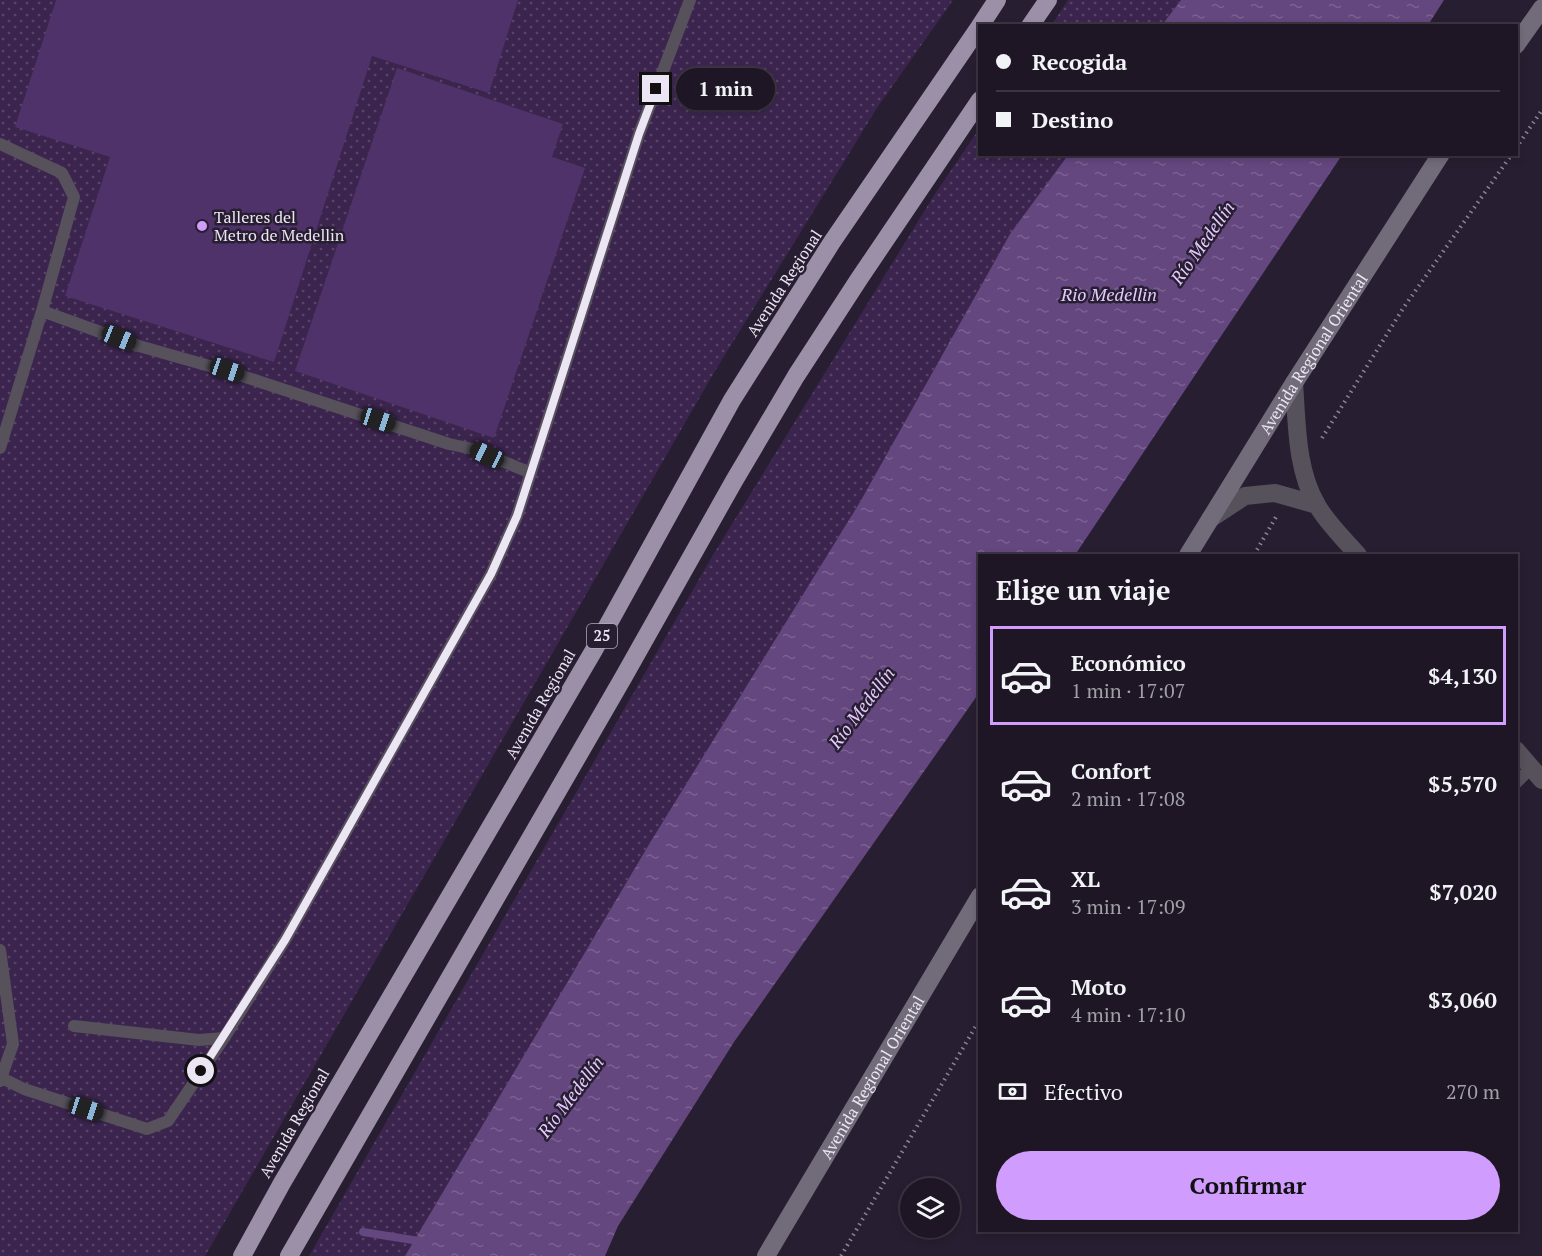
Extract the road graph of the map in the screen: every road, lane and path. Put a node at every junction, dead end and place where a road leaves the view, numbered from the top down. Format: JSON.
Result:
{"nodes":[{"id":1,"x":690,"y":0,"type":"edge"},
{"id":2,"x":998,"y":0,"type":"edge"},
{"id":3,"x":1048,"y":0,"type":"edge"},
{"id":4,"x":1542,"y":8,"type":"edge"},
{"id":5,"x":981,"y":24,"type":"edge"},
{"id":6,"x":1031,"y":24,"type":"edge"},
{"id":7,"x":978,"y":29,"type":"edge"},
{"id":8,"x":1518,"y":42,"type":"edge"},
{"id":9,"x":978,"y":103,"type":"edge"},
{"id":10,"x":1542,"y":110,"type":"edge"},
{"id":11,"x":0,"y":144,"type":"edge"},
{"id":12,"x":1518,"y":145,"type":"edge"},
{"id":13,"x":1440,"y":156,"type":"edge"},
{"id":14,"x":1511,"y":156,"type":"edge"},
{"id":15,"x":42,"y":311,"type":"junction"},
{"id":16,"x":1294,"y":383,"type":"junction"},
{"id":17,"x":0,"y":448,"type":"edge"},
{"id":18,"x":1303,"y":467,"type":"junction"},
{"id":19,"x":531,"y":473,"type":"junction"},
{"id":20,"x":1288,"y":496,"type":"junction"},
{"id":21,"x":1317,"y":505,"type":"junction"},
{"id":22,"x":1210,"y":519,"type":"junction"},
{"id":23,"x":1189,"y":554,"type":"edge"},
{"id":24,"x":1255,"y":554,"type":"edge"},
{"id":25,"x":1357,"y":554,"type":"edge"},
{"id":26,"x":1518,"y":752,"type":"edge"},
{"id":27,"x":1537,"y":774,"type":"edge"},
{"id":28,"x":1518,"y":782,"type":"edge"},
{"id":29,"x":978,"y":899,"type":"edge"},
{"id":30,"x":0,"y":950,"type":"edge"},
{"id":31,"x":978,"y":1022,"type":"edge"},
{"id":32,"x":74,"y":1026,"type":"dead end"},
{"id":33,"x":224,"y":1038,"type":"junction"},
{"id":34,"x":1,"y":1079,"type":"edge"},
{"id":35,"x":242,"y":1256,"type":"edge"},
{"id":36,"x":289,"y":1256,"type":"edge"},
{"id":37,"x":766,"y":1256,"type":"edge"},
{"id":38,"x":841,"y":1256,"type":"edge"}],
"edges":[{"from":1,"to":19,"type":"lane"},
{"from":2,"to":5,"type":"highway","name":"Avenida Regional","number":"25"},
{"from":3,"to":6,"type":"highway"},
{"from":4,"to":8,"type":"main road"},
{"from":7,"to":35,"type":"highway","name":"Avenida Regional","number":"25"},
{"from":9,"to":36,"type":"highway","number":"25"},
{"from":10,"to":12,"type":"path"},
{"from":11,"to":15,"type":"lane"},
{"from":13,"to":16,"type":"main road","name":"Avenida Regional Oriental"},
{"from":14,"to":18,"type":"path"},
{"from":15,"to":17,"type":"lane"},
{"from":15,"to":19,"type":"lane"},
{"from":16,"to":18,"type":"street"},
{"from":16,"to":22,"type":"main road","name":"Avenida Regional Oriental"},
{"from":18,"to":21,"type":"street"},
{"from":19,"to":33,"type":"lane"},
{"from":20,"to":21,"type":"street"},
{"from":20,"to":22,"type":"street"},
{"from":20,"to":24,"type":"path"},
{"from":21,"to":25,"type":"street"},
{"from":22,"to":23,"type":"main road","name":"Avenida Regional Oriental"},
{"from":26,"to":27,"type":"street"},
{"from":27,"to":28,"type":"lane"},
{"from":29,"to":37,"type":"main road","name":"Avenida Regional Oriental"},
{"from":30,"to":34,"type":"lane"},
{"from":31,"to":38,"type":"path"},
{"from":32,"to":33,"type":"lane"},
{"from":33,"to":34,"type":"lane"}]}
